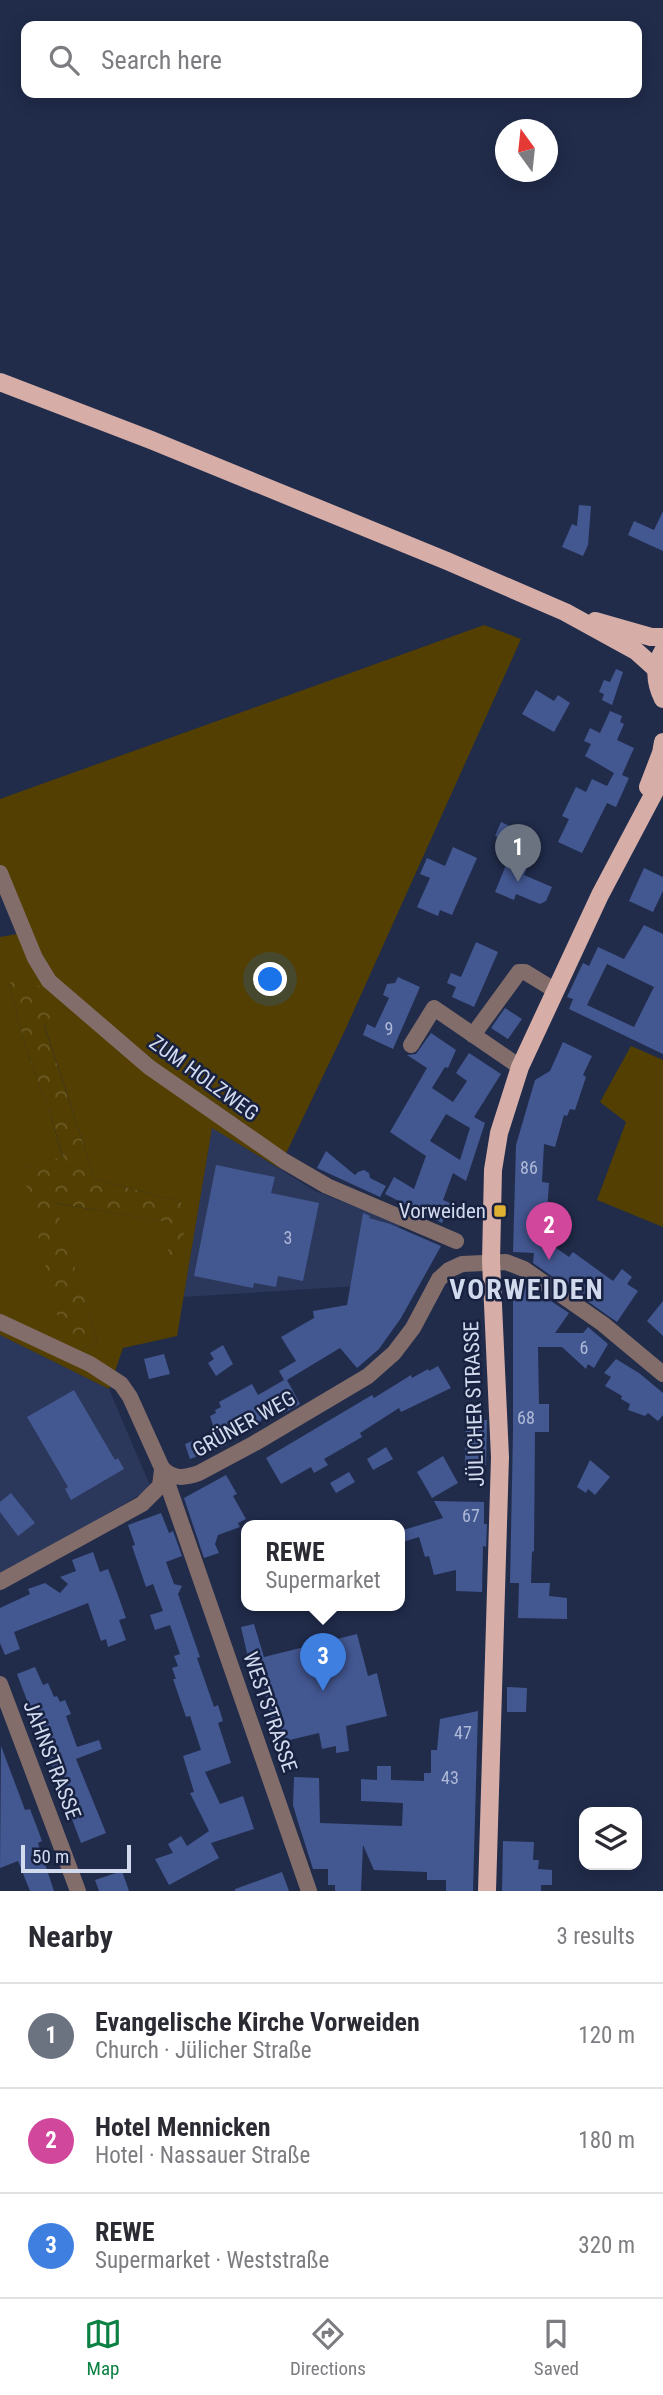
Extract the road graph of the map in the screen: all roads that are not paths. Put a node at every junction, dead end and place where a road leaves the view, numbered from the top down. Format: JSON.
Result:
{"nodes":[{"id":1,"x":0,"y":382,"type":"edge"},
{"id":2,"x":565,"y":612,"type":"junction"},
{"id":3,"x":663,"y":637,"type":"edge"},
{"id":4,"x":663,"y":650,"type":"edge"},
{"id":5,"x":656,"y":669,"type":"junction"},
{"id":6,"x":663,"y":699,"type":"edge"},
{"id":7,"x":663,"y":741,"type":"edge"},
{"id":8,"x":663,"y":776,"type":"edge"},
{"id":9,"x":625,"y":846,"type":"junction"},
{"id":10,"x":0,"y":873,"type":"edge"},
{"id":11,"x":556,"y":991,"type":"junction"},
{"id":12,"x":473,"y":1034,"type":"junction"},
{"id":13,"x":411,"y":1045,"type":"dead end"},
{"id":14,"x":520,"y":1067,"type":"junction"},
{"id":15,"x":456,"y":1241,"type":"dead end"},
{"id":16,"x":491,"y":1261,"type":"junction"},
{"id":17,"x":0,"y":1322,"type":"edge"},
{"id":18,"x":663,"y":1374,"type":"edge"},
{"id":19,"x":162,"y":1468,"type":"junction"},
{"id":20,"x":0,"y":1582,"type":"edge"},
{"id":21,"x":0,"y":1684,"type":"edge"},
{"id":22,"x":78,"y":1891,"type":"edge"},
{"id":23,"x":309,"y":1891,"type":"edge"},
{"id":24,"x":487,"y":1891,"type":"edge"}],
"edges":[{"from":1,"to":2,"type":"main road"},
{"from":2,"to":3,"type":"main road"},
{"from":2,"to":5,"type":"main road"},
{"from":4,"to":5,"type":"main road"},
{"from":5,"to":6,"type":"main road"},
{"from":7,"to":9,"type":"main road"},
{"from":8,"to":9,"type":"main road"},
{"from":9,"to":11,"type":"main road","name":"JÜLICHER STRASSE"},
{"from":10,"to":15,"type":"street","name":"ZUM HOLZWEG"},
{"from":11,"to":12,"type":"street"},
{"from":11,"to":14,"type":"main road","name":"JÜLICHER STRASSE"},
{"from":12,"to":13,"type":"street"},
{"from":12,"to":14,"type":"street"},
{"from":14,"to":16,"type":"main road","name":"JÜLICHER STRASSE"},
{"from":16,"to":18,"type":"street"},
{"from":16,"to":19,"type":"street","name":"GRÜNER WEG"},
{"from":16,"to":24,"type":"main road","name":"JÜLICHER STRASSE"},
{"from":17,"to":19,"type":"street","name":"WESTSTRASSE"},
{"from":19,"to":20,"type":"street"},
{"from":19,"to":23,"type":"street","name":"WESTSTRASSE"},
{"from":21,"to":22,"type":"street","name":"JAHNSTRASSE"}]}
